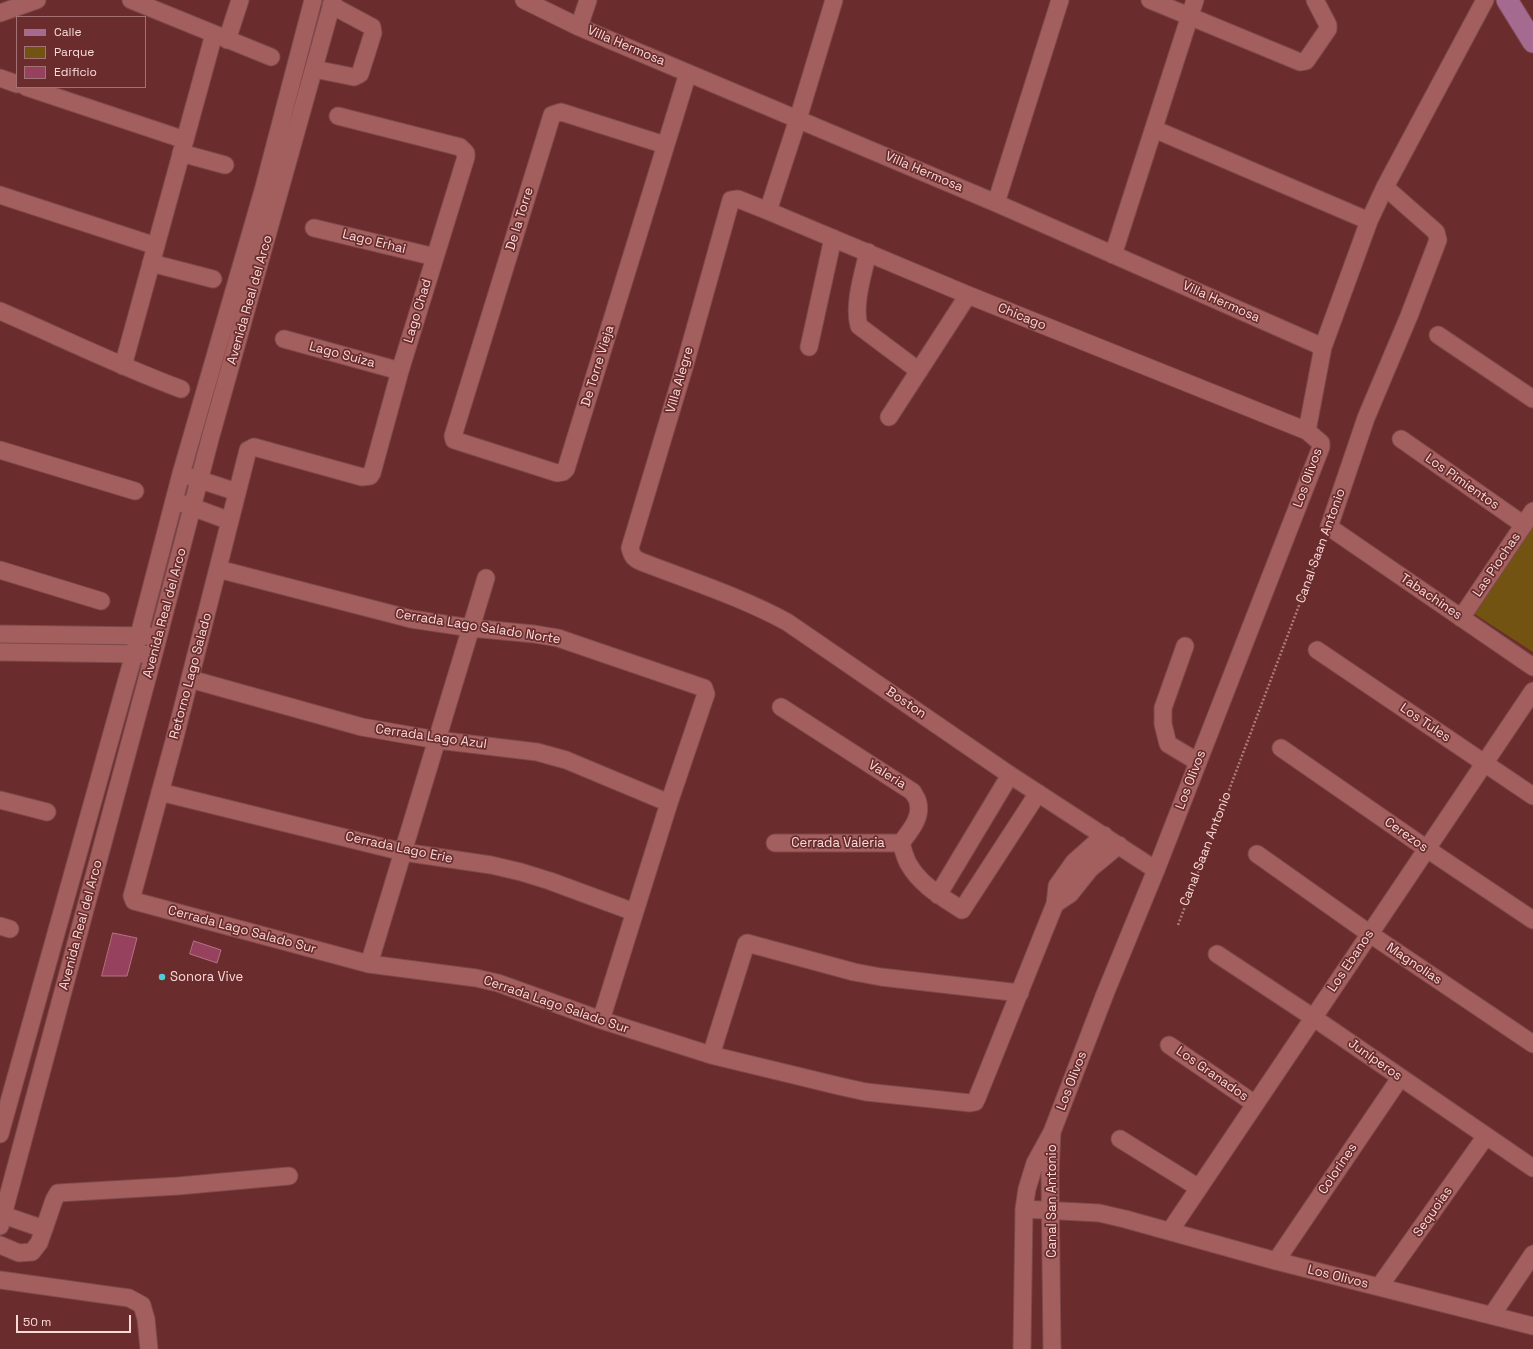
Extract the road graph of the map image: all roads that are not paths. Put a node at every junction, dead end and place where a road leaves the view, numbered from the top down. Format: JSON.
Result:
{"nodes":[{"id":1,"x":38,"y":0,"type":"edge"},
{"id":2,"x":131,"y":0,"type":"edge"},
{"id":3,"x":240,"y":0,"type":"edge"},
{"id":4,"x":313,"y":0,"type":"edge"},
{"id":5,"x":524,"y":0,"type":"edge"},
{"id":6,"x":588,"y":0,"type":"edge"},
{"id":7,"x":834,"y":0,"type":"edge"},
{"id":8,"x":1060,"y":0,"type":"edge"},
{"id":9,"x":1150,"y":0,"type":"edge"},
{"id":10,"x":1195,"y":0,"type":"edge"},
{"id":11,"x":1315,"y":0,"type":"edge"},
{"id":12,"x":1485,"y":0,"type":"edge"},
{"id":13,"x":1507,"y":0,"type":"edge"},
{"id":14,"x":332,"y":3,"type":"edge"},
{"id":15,"x":0,"y":13,"type":"edge"},
{"id":16,"x":1190,"y":17,"type":"junction"},
{"id":17,"x":579,"y":26,"type":"junction"},
{"id":18,"x":220,"y":37,"type":"junction"},
{"id":19,"x":1533,"y":42,"type":"edge"},
{"id":20,"x":271,"y":57,"type":"dead end"},
{"id":21,"x":314,"y":69,"type":"junction"},
{"id":22,"x":688,"y":72,"type":"junction"},
{"id":23,"x":0,"y":78,"type":"edge"},
{"id":24,"x":16,"y":84,"type":"edge"},
{"id":25,"x":29,"y":88,"type":"edge"},
{"id":26,"x":338,"y":116,"type":"dead end"},
{"id":27,"x":798,"y":119,"type":"junction"},
{"id":28,"x":1154,"y":129,"type":"junction"},
{"id":29,"x":665,"y":145,"type":"junction"},
{"id":30,"x":183,"y":147,"type":"junction"},
{"id":31,"x":225,"y":164,"type":"dead end"},
{"id":32,"x":264,"y":186,"type":"junction"},
{"id":33,"x":1385,"y":187,"type":"junction"},
{"id":34,"x":280,"y":192,"type":"junction"},
{"id":35,"x":0,"y":195,"type":"edge"},
{"id":36,"x":738,"y":199,"type":"joint"},
{"id":37,"x":996,"y":203,"type":"junction"},
{"id":38,"x":768,"y":211,"type":"junction"},
{"id":39,"x":1369,"y":221,"type":"junction"},
{"id":40,"x":314,"y":228,"type":"dead end"},
{"id":41,"x":833,"y":238,"type":"junction"},
{"id":42,"x":156,"y":246,"type":"junction"},
{"id":43,"x":868,"y":252,"type":"junction"},
{"id":44,"x":1113,"y":254,"type":"junction"},
{"id":45,"x":435,"y":257,"type":"junction"},
{"id":46,"x":151,"y":263,"type":"junction"},
{"id":47,"x":213,"y":278,"type":"dead end"},
{"id":48,"x":968,"y":295,"type":"junction"},
{"id":49,"x":0,"y":311,"type":"edge"},
{"id":50,"x":1438,"y":335,"type":"dead end"},
{"id":51,"x":284,"y":339,"type":"dead end"},
{"id":52,"x":1323,"y":346,"type":"junction"},
{"id":53,"x":809,"y":347,"type":"dead end"},
{"id":54,"x":123,"y":366,"type":"junction"},
{"id":55,"x":400,"y":370,"type":"junction"},
{"id":56,"x":919,"y":371,"type":"junction"},
{"id":57,"x":181,"y":390,"type":"dead end"},
{"id":58,"x":1533,"y":399,"type":"edge"},
{"id":59,"x":890,"y":416,"type":"dead end"},
{"id":60,"x":1307,"y":431,"type":"junction"},
{"id":61,"x":453,"y":436,"type":"joint"},
{"id":62,"x":1401,"y":438,"type":"dead end"},
{"id":63,"x":0,"y":450,"type":"edge"},
{"id":64,"x":248,"y":450,"type":"joint"},
{"id":65,"x":181,"y":474,"type":"junction"},
{"id":66,"x":201,"y":480,"type":"junction"},
{"id":67,"x":135,"y":491,"type":"dead end"},
{"id":68,"x":236,"y":492,"type":"junction"},
{"id":69,"x":174,"y":500,"type":"junction"},
{"id":70,"x":193,"y":507,"type":"junction"},
{"id":71,"x":1528,"y":518,"type":"edge"},
{"id":72,"x":230,"y":521,"type":"junction"},
{"id":73,"x":1329,"y":527,"type":"joint"},
{"id":74,"x":642,"y":562,"type":"joint"},
{"id":75,"x":218,"y":569,"type":"junction"},
{"id":76,"x":0,"y":570,"type":"edge"},
{"id":77,"x":486,"y":578,"type":"dead end"},
{"id":78,"x":101,"y":601,"type":"dead end"},
{"id":79,"x":1461,"y":618,"type":"junction"},
{"id":80,"x":471,"y":628,"type":"junction"},
{"id":81,"x":0,"y":634,"type":"edge"},
{"id":82,"x":139,"y":636,"type":"junction"},
{"id":83,"x":158,"y":636,"type":"junction"},
{"id":84,"x":1185,"y":646,"type":"dead end"},
{"id":85,"x":1317,"y":650,"type":"dead end"},
{"id":86,"x":0,"y":652,"type":"edge"},
{"id":87,"x":134,"y":654,"type":"junction"},
{"id":88,"x":154,"y":654,"type":"junction"},
{"id":89,"x":1533,"y":667,"type":"edge"},
{"id":90,"x":190,"y":679,"type":"junction"},
{"id":91,"x":1533,"y":691,"type":"edge"},
{"id":92,"x":781,"y":707,"type":"dead end"},
{"id":93,"x":437,"y":740,"type":"junction"},
{"id":94,"x":1281,"y":748,"type":"dead end"},
{"id":95,"x":1198,"y":762,"type":"junction"},
{"id":96,"x":1484,"y":764,"type":"junction"},
{"id":97,"x":1010,"y":775,"type":"junction"},
{"id":98,"x":160,"y":792,"type":"junction"},
{"id":99,"x":1038,"y":792,"type":"junction"},
{"id":100,"x":1533,"y":796,"type":"edge"},
{"id":101,"x":0,"y":800,"type":"edge"},
{"id":102,"x":669,"y":803,"type":"junction"},
{"id":103,"x":48,"y":812,"type":"dead end"},
{"id":104,"x":1104,"y":835,"type":"junction"},
{"id":105,"x":775,"y":843,"type":"dead end"},
{"id":106,"x":901,"y":843,"type":"junction"},
{"id":107,"x":1119,"y":845,"type":"junction"},
{"id":108,"x":1427,"y":849,"type":"junction"},
{"id":109,"x":403,"y":852,"type":"junction"},
{"id":110,"x":1257,"y":854,"type":"dead end"},
{"id":111,"x":1156,"y":870,"type":"junction"},
{"id":112,"x":938,"y":895,"type":"junction"},
{"id":113,"x":134,"y":901,"type":"joint"},
{"id":114,"x":1055,"y":904,"type":"junction"},
{"id":115,"x":634,"y":912,"type":"junction"},
{"id":116,"x":1533,"y":920,"type":"edge"},
{"id":117,"x":1370,"y":934,"type":"junction"},
{"id":118,"x":1217,"y":954,"type":"dead end"},
{"id":119,"x":369,"y":964,"type":"junction"},
{"id":120,"x":1020,"y":993,"type":"junction"},
{"id":121,"x":35,"y":1012,"type":"junction"},
{"id":122,"x":56,"y":1017,"type":"junction"},
{"id":123,"x":1314,"y":1018,"type":"junction"},
{"id":124,"x":600,"y":1020,"type":"junction"},
{"id":125,"x":1169,"y":1044,"type":"dead end"},
{"id":126,"x":1533,"y":1044,"type":"edge"},
{"id":127,"x":711,"y":1055,"type":"junction"},
{"id":128,"x":1400,"y":1078,"type":"junction"},
{"id":129,"x":1255,"y":1104,"type":"junction"},
{"id":130,"x":1052,"y":1132,"type":"junction"},
{"id":131,"x":0,"y":1134,"type":"edge"},
{"id":132,"x":1486,"y":1136,"type":"junction"},
{"id":133,"x":1120,"y":1139,"type":"dead end"},
{"id":134,"x":1533,"y":1168,"type":"edge"},
{"id":135,"x":289,"y":1176,"type":"dead end"},
{"id":136,"x":1199,"y":1188,"type":"junction"},
{"id":137,"x":1024,"y":1209,"type":"junction"},
{"id":138,"x":1051,"y":1210,"type":"junction"},
{"id":139,"x":2,"y":1220,"type":"edge"},
{"id":140,"x":44,"y":1229,"type":"junction"},
{"id":141,"x":1170,"y":1231,"type":"junction"},
{"id":142,"x":0,"y":1246,"type":"edge"},
{"id":143,"x":1533,"y":1254,"type":"edge"},
{"id":144,"x":1276,"y":1261,"type":"junction"},
{"id":145,"x":0,"y":1280,"type":"edge"},
{"id":146,"x":1379,"y":1287,"type":"junction"},
{"id":147,"x":1492,"y":1316,"type":"junction"},
{"id":148,"x":1533,"y":1326,"type":"edge"},
{"id":149,"x":149,"y":1349,"type":"edge"},
{"id":150,"x":1022,"y":1349,"type":"edge"},
{"id":151,"x":1052,"y":1349,"type":"edge"}],
"edges":[{"from":1,"to":15,"type":"street"},
{"from":2,"to":18,"type":"street"},
{"from":3,"to":18,"type":"street"},
{"from":4,"to":32,"type":"street","name":"Avenida Real del Arco"},
{"from":5,"to":17,"type":"street","name":"Villa Hermosa"},
{"from":6,"to":17,"type":"street"},
{"from":7,"to":27,"type":"street"},
{"from":8,"to":37,"type":"street"},
{"from":9,"to":16,"type":"street"},
{"from":10,"to":16,"type":"street"},
{"from":11,"to":16,"type":"street"},
{"from":12,"to":33,"type":"street"},
{"from":13,"to":19,"type":"main road"},
{"from":14,"to":21,"type":"street","name":"Avenida Real del Arco"},
{"from":14,"to":21,"type":"street"},
{"from":16,"to":28,"type":"street"},
{"from":17,"to":22,"type":"street","name":"Villa Hermosa"},
{"from":18,"to":20,"type":"street"},
{"from":18,"to":30,"type":"street"},
{"from":21,"to":34,"type":"street","name":"Avenida Real del Arco"},
{"from":22,"to":27,"type":"street","name":"Villa Hermosa"},
{"from":22,"to":29,"type":"street"},
{"from":23,"to":24,"type":"street"},
{"from":25,"to":30,"type":"street"},
{"from":26,"to":45,"type":"street","name":"Lago Chad"},
{"from":27,"to":37,"type":"street","name":"Villa Hermosa"},
{"from":27,"to":38,"type":"street"},
{"from":28,"to":39,"type":"street"},
{"from":28,"to":44,"type":"street"},
{"from":29,"to":61,"type":"street","name":"De la Torre"},
{"from":29,"to":61,"type":"street","name":"De Torre Vieja"},
{"from":30,"to":31,"type":"street"},
{"from":30,"to":42,"type":"street"},
{"from":32,"to":34,"type":"street"},
{"from":32,"to":65,"type":"street","name":"Avenida Real del Arco"},
{"from":33,"to":39,"type":"street"},
{"from":33,"to":73,"type":"street","name":"Canal Saan Antonio"},
{"from":34,"to":66,"type":"street","name":"Avenida Real del Arco"},
{"from":35,"to":42,"type":"street"},
{"from":36,"to":38,"type":"street","name":"Chicago"},
{"from":36,"to":74,"type":"street","name":"Villa Alegre"},
{"from":37,"to":44,"type":"street","name":"Villa Hermosa"},
{"from":38,"to":41,"type":"street","name":"Chicago"},
{"from":39,"to":52,"type":"street"},
{"from":40,"to":45,"type":"street","name":"Lago Erhai"},
{"from":41,"to":43,"type":"street","name":"Chicago"},
{"from":41,"to":53,"type":"street"},
{"from":42,"to":46,"type":"street"},
{"from":43,"to":48,"type":"street","name":"Chicago"},
{"from":43,"to":56,"type":"street"},
{"from":44,"to":52,"type":"street","name":"Villa Hermosa"},
{"from":45,"to":55,"type":"street","name":"Lago Chad"},
{"from":46,"to":47,"type":"street"},
{"from":46,"to":54,"type":"street"},
{"from":48,"to":56,"type":"street"},
{"from":48,"to":60,"type":"street","name":"Chicago"},
{"from":49,"to":54,"type":"street"},
{"from":50,"to":58,"type":"street"},
{"from":51,"to":55,"type":"street","name":"Lago Suiza"},
{"from":52,"to":60,"type":"street"},
{"from":54,"to":57,"type":"street"},
{"from":55,"to":64,"type":"street","name":"Lago Chad"},
{"from":56,"to":59,"type":"street"},
{"from":60,"to":95,"type":"street","name":"Los Olivos"},
{"from":62,"to":71,"type":"street","name":"Los Pimientos"},
{"from":63,"to":67,"type":"street"},
{"from":64,"to":68,"type":"street","name":"Retorno Lago Salado"},
{"from":65,"to":66,"type":"street"},
{"from":65,"to":69,"type":"street","name":"Avenida Real del Arco"},
{"from":66,"to":68,"type":"street"},
{"from":66,"to":70,"type":"street","name":"Avenida Real del Arco"},
{"from":68,"to":72,"type":"street","name":"Retorno Lago Salado"},
{"from":69,"to":70,"type":"street"},
{"from":69,"to":82,"type":"street","name":"Avenida Real del Arco"},
{"from":70,"to":72,"type":"street"},
{"from":70,"to":83,"type":"street","name":"Avenida Real del Arco"},
{"from":71,"to":79,"type":"street","name":"Las Piochas"},
{"from":72,"to":75,"type":"street","name":"Retorno Lago Salado"},
{"from":73,"to":79,"type":"street","name":"Tabachines"},
{"from":74,"to":97,"type":"street","name":"Boston"},
{"from":75,"to":80,"type":"street","name":"Cerrada Lago Salado Norte"},
{"from":75,"to":90,"type":"street","name":"Retorno Lago Salado"},
{"from":76,"to":78,"type":"street"},
{"from":77,"to":80,"type":"street"},
{"from":79,"to":89,"type":"street","name":"Tabachines"},
{"from":80,"to":93,"type":"street"},
{"from":80,"to":102,"type":"street","name":"Cerrada Lago Salado Norte"},
{"from":81,"to":82,"type":"street"},
{"from":82,"to":83,"type":"street"},
{"from":82,"to":87,"type":"street","name":"Avenida Real del Arco"},
{"from":83,"to":88,"type":"street","name":"Avenida Real del Arco"},
{"from":84,"to":95,"type":"street"},
{"from":85,"to":96,"type":"street","name":"Los Tules"},
{"from":86,"to":87,"type":"street"},
{"from":87,"to":88,"type":"street"},
{"from":87,"to":121,"type":"street","name":"Avenida Real del Arco"},
{"from":88,"to":122,"type":"street","name":"Avenida Real del Arco"},
{"from":90,"to":93,"type":"street","name":"Cerrada Lago Azul"},
{"from":90,"to":98,"type":"street","name":"Retorno Lago Salado"},
{"from":91,"to":96,"type":"street","name":"Los Ebanos"},
{"from":92,"to":106,"type":"street","name":"Valeria"},
{"from":93,"to":102,"type":"street","name":"Cerrada Lago Azul"},
{"from":93,"to":109,"type":"street"},
{"from":94,"to":108,"type":"street","name":"Cerezos"},
{"from":95,"to":111,"type":"street","name":"Los Olivos"},
{"from":96,"to":100,"type":"street","name":"Los Tules"},
{"from":96,"to":108,"type":"street","name":"Los Ebanos"},
{"from":97,"to":99,"type":"street","name":"Boston"},
{"from":97,"to":112,"type":"street"},
{"from":98,"to":109,"type":"street","name":"Cerrada Lago Erie"},
{"from":98,"to":113,"type":"street","name":"Retorno Lago Salado"},
{"from":99,"to":104,"type":"street","name":"Boston"},
{"from":99,"to":112,"type":"street"},
{"from":101,"to":103,"type":"street"},
{"from":102,"to":115,"type":"street"},
{"from":104,"to":107,"type":"street","name":"Boston"},
{"from":104,"to":114,"type":"street"},
{"from":105,"to":106,"type":"street","name":"Cerrada Valeria"},
{"from":106,"to":112,"type":"street"},
{"from":107,"to":111,"type":"street","name":"Boston"},
{"from":107,"to":114,"type":"street"},
{"from":108,"to":116,"type":"street","name":"Cerezos"},
{"from":108,"to":117,"type":"street","name":"Los Ebanos"},
{"from":109,"to":115,"type":"street","name":"Cerrada Lago Erie"},
{"from":109,"to":119,"type":"street"},
{"from":110,"to":117,"type":"street","name":"Magnolias"},
{"from":111,"to":130,"type":"street","name":"Los Olivos"},
{"from":113,"to":119,"type":"street","name":"Cerrada Lago Salado Sur"},
{"from":114,"to":120,"type":"street"},
{"from":115,"to":124,"type":"street"},
{"from":117,"to":123,"type":"street","name":"Los Ebanos"},
{"from":117,"to":126,"type":"street","name":"Magnolias"},
{"from":118,"to":123,"type":"street","name":"Juníperos"},
{"from":119,"to":124,"type":"street","name":"Cerrada Lago Salado Sur"},
{"from":120,"to":127,"type":"street","name":"Cerrada Lago Salado Sur"},
{"from":120,"to":127,"type":"street"},
{"from":121,"to":122,"type":"street"},
{"from":121,"to":131,"type":"street","name":"Avenida Real del Arco"},
{"from":122,"to":139,"type":"street","name":"Avenida Real del Arco"},
{"from":123,"to":128,"type":"street","name":"Juníperos"},
{"from":123,"to":129,"type":"street","name":"Los Ebanos"},
{"from":124,"to":127,"type":"street","name":"Cerrada Lago Salado Sur"},
{"from":125,"to":129,"type":"street","name":"Los Granados"},
{"from":128,"to":132,"type":"street","name":"Juníperos"},
{"from":128,"to":144,"type":"street","name":"Colorines"},
{"from":129,"to":136,"type":"street","name":"Los Ebanos"},
{"from":130,"to":137,"type":"street","name":"Canal San Antonio"},
{"from":130,"to":138,"type":"street","name":"Canal San Antonio"},
{"from":132,"to":134,"type":"street","name":"Juníperos"},
{"from":132,"to":146,"type":"street","name":"Sequoias"},
{"from":133,"to":136,"type":"street"},
{"from":135,"to":140,"type":"street"},
{"from":136,"to":141,"type":"street","name":"Los Ebanos"},
{"from":137,"to":138,"type":"street","name":"Los Olivos"},
{"from":137,"to":150,"type":"street","name":"Canal San Antonio"},
{"from":138,"to":141,"type":"street","name":"Los Olivos"},
{"from":138,"to":151,"type":"street","name":"Canal San Antonio"},
{"from":139,"to":140,"type":"street"},
{"from":140,"to":142,"type":"street"},
{"from":141,"to":144,"type":"street","name":"Los Olivos"},
{"from":143,"to":147,"type":"street"},
{"from":144,"to":146,"type":"street","name":"Los Olivos"},
{"from":145,"to":149,"type":"street"},
{"from":146,"to":147,"type":"street","name":"Los Olivos"},
{"from":147,"to":148,"type":"street","name":"Los Olivos"}]}
